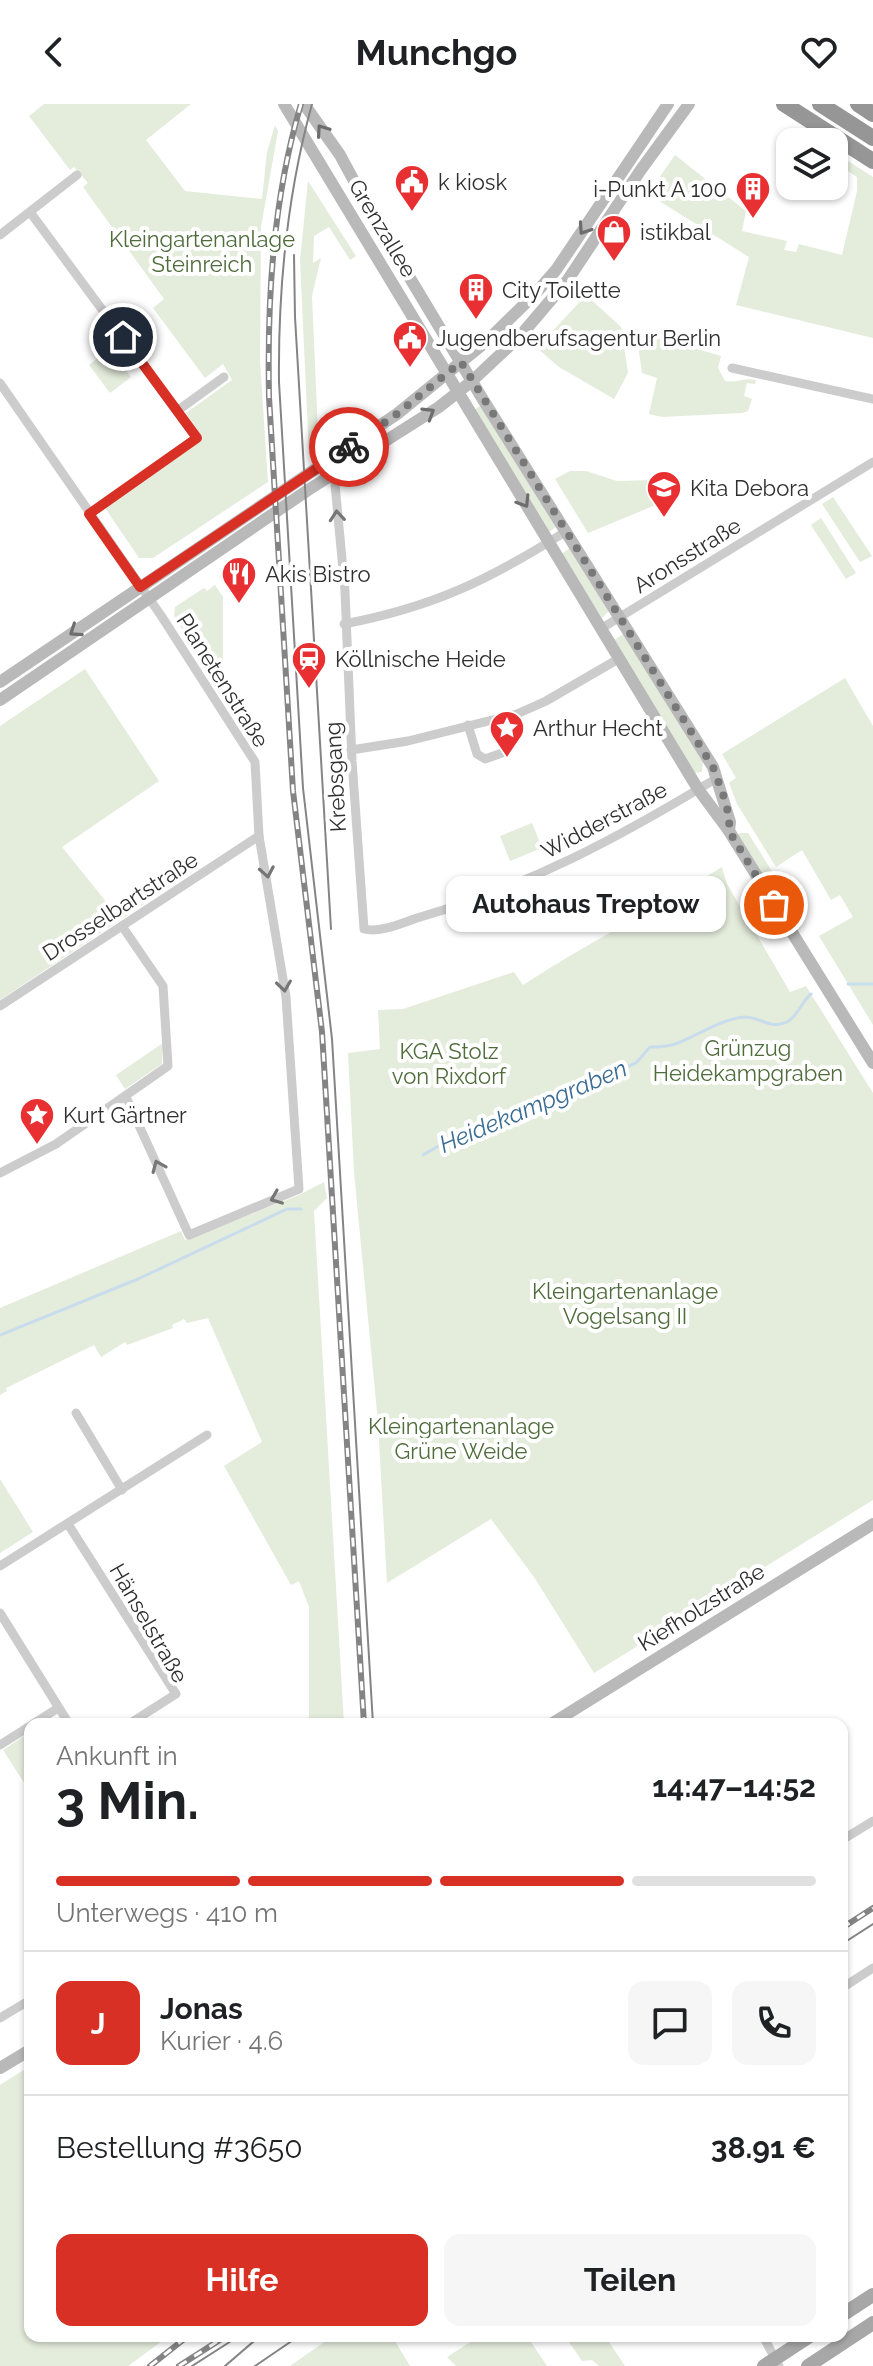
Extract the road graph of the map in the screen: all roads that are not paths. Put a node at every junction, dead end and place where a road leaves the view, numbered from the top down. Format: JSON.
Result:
{"nodes":[{"id":1,"x":284,"y":104,"type":"edge"},
{"id":2,"x":304,"y":104,"type":"edge"},
{"id":3,"x":668,"y":104,"type":"edge"},
{"id":4,"x":689,"y":104,"type":"edge"},
{"id":5,"x":784,"y":104,"type":"edge"},
{"id":6,"x":820,"y":104,"type":"edge"},
{"id":7,"x":858,"y":104,"type":"edge"},
{"id":8,"x":873,"y":114,"type":"edge"},
{"id":9,"x":873,"y":138,"type":"edge"},
{"id":10,"x":340,"y":155,"type":"junction"},
{"id":11,"x":873,"y":161,"type":"edge"},
{"id":12,"x":323,"y":166,"type":"junction"},
{"id":13,"x":77,"y":175,"type":"dead end"},
{"id":14,"x":30,"y":212,"type":"junction"},
{"id":15,"x":0,"y":235,"type":"edge"},
{"id":16,"x":488,"y":340,"type":"junction"},
{"id":17,"x":501,"y":355,"type":"junction"},
{"id":18,"x":461,"y":362,"type":"junction"},
{"id":19,"x":732,"y":368,"type":"dead end"},
{"id":20,"x":448,"y":373,"type":"junction"},
{"id":21,"x":224,"y":377,"type":"dead end"},
{"id":22,"x":472,"y":381,"type":"junction"},
{"id":23,"x":0,"y":383,"type":"edge"},
{"id":24,"x":459,"y":392,"type":"junction"},
{"id":25,"x":873,"y":399,"type":"edge"},
{"id":26,"x":177,"y":411,"type":"junction"},
{"id":27,"x":873,"y":462,"type":"edge"},
{"id":28,"x":334,"y":474,"type":"junction"},
{"id":29,"x":89,"y":514,"type":"junction"},
{"id":30,"x":565,"y":532,"type":"junction"},
{"id":31,"x":549,"y":542,"type":"junction"},
{"id":32,"x":140,"y":587,"type":"junction"},
{"id":33,"x":149,"y":600,"type":"junction"},
{"id":34,"x":619,"y":618,"type":"junction"},
{"id":35,"x":344,"y":624,"type":"junction"},
{"id":36,"x":602,"y":628,"type":"junction"},
{"id":37,"x":620,"y":658,"type":"junction"},
{"id":38,"x":0,"y":682,"type":"edge"},
{"id":39,"x":0,"y":700,"type":"edge"},
{"id":40,"x":495,"y":720,"type":"junction"},
{"id":41,"x":468,"y":725,"type":"junction"},
{"id":42,"x":351,"y":750,"type":"junction"},
{"id":43,"x":717,"y":778,"type":"junction"},
{"id":44,"x":698,"y":789,"type":"junction"},
{"id":45,"x":729,"y":831,"type":"junction"},
{"id":46,"x":259,"y":836,"type":"junction"},
{"id":47,"x":122,"y":926,"type":"junction"},
{"id":48,"x":368,"y":931,"type":"joint"},
{"id":49,"x":0,"y":1006,"type":"edge"},
{"id":50,"x":873,"y":1063,"type":"edge"},
{"id":51,"x":126,"y":1097,"type":"junction"},
{"id":52,"x":0,"y":1173,"type":"edge"},
{"id":53,"x":76,"y":1413,"type":"dead end"},
{"id":54,"x":207,"y":1435,"type":"dead end"},
{"id":55,"x":122,"y":1490,"type":"junction"},
{"id":56,"x":68,"y":1524,"type":"junction"},
{"id":57,"x":873,"y":1524,"type":"edge"},
{"id":58,"x":0,"y":1566,"type":"edge"},
{"id":59,"x":0,"y":1613,"type":"edge"},
{"id":60,"x":58,"y":1708,"type":"junction"},
{"id":61,"x":43,"y":1718,"type":"edge"},
{"id":62,"x":65,"y":1718,"type":"edge"},
{"id":63,"x":138,"y":1718,"type":"edge"},
{"id":64,"x":561,"y":1718,"type":"edge"},
{"id":65,"x":24,"y":1730,"type":"edge"},
{"id":66,"x":0,"y":1745,"type":"edge"},
{"id":67,"x":873,"y":1821,"type":"edge"},
{"id":68,"x":848,"y":1836,"type":"edge"},
{"id":69,"x":873,"y":1968,"type":"edge"},
{"id":70,"x":848,"y":1984,"type":"edge"},
{"id":71,"x":24,"y":2004,"type":"edge"},
{"id":72,"x":0,"y":2018,"type":"edge"},
{"id":73,"x":24,"y":2054,"type":"edge"},
{"id":74,"x":0,"y":2068,"type":"edge"},
{"id":75,"x":873,"y":2295,"type":"edge"},
{"id":76,"x":848,"y":2311,"type":"edge"},
{"id":77,"x":873,"y":2323,"type":"edge"},
{"id":78,"x":848,"y":2340,"type":"edge"},
{"id":79,"x":765,"y":2342,"type":"edge"},
{"id":80,"x":802,"y":2342,"type":"edge"},
{"id":81,"x":844,"y":2342,"type":"edge"},
{"id":82,"x":773,"y":2364,"type":"edge"},
{"id":83,"x":808,"y":2366,"type":"edge"}],
"edges":[{"from":1,"to":12,"type":"main road","name":"Grenzallee"},
{"from":10,"to":2,"type":"main road","name":"Grenzallee","one_way":true},
{"from":3,"to":16,"type":"main road","one_way":true},
{"from":4,"to":17,"type":"main road"},
{"from":5,"to":11,"type":"highway"},
{"from":6,"to":9,"type":"highway"},
{"from":7,"to":8,"type":"highway"},
{"from":10,"to":12,"type":"main road"},
{"from":10,"to":18,"type":"main road","name":"Grenzallee"},
{"from":12,"to":20,"type":"main road","name":"Grenzallee"},
{"from":13,"to":14,"type":"street"},
{"from":14,"to":15,"type":"street"},
{"from":14,"to":26,"type":"street"},
{"from":16,"to":17,"type":"main road"},
{"from":16,"to":18,"type":"main road"},
{"from":17,"to":22,"type":"main road"},
{"from":18,"to":20,"type":"main road"},
{"from":18,"to":22,"type":"main road","name":"Grenzallee"},
{"from":19,"to":25,"type":"street"},
{"from":20,"to":24,"type":"main road","name":"Grenzallee"},
{"from":20,"to":32,"type":"main road"},
{"from":21,"to":26,"type":"street"},
{"from":22,"to":24,"type":"main road"},
{"from":22,"to":30,"type":"main road","name":"Grenzallee"},
{"from":23,"to":29,"type":"street","name":"Planetenstraße"},
{"from":28,"to":24,"type":"main road","one_way":true},
{"from":24,"to":31,"type":"main road","name":"Grenzallee","one_way":true},
{"from":26,"to":29,"type":"street"},
{"from":27,"to":34,"type":"street","name":"Aronsstraße"},
{"from":28,"to":33,"type":"main road"},
{"from":35,"to":28,"type":"street","name":"Krebsgang","one_way":true},
{"from":29,"to":32,"type":"street","name":"Planetenstraße"},
{"from":30,"to":31,"type":"street"},
{"from":30,"to":34,"type":"main road","name":"Grenzallee"},
{"from":31,"to":35,"type":"street"},
{"from":31,"to":36,"type":"main road","name":"Grenzallee"},
{"from":32,"to":33,"type":"street","name":"Planetenstraße"},
{"from":32,"to":38,"type":"main road","one_way":true},
{"from":33,"to":39,"type":"main road"},
{"from":33,"to":46,"type":"street","name":"Planetenstraße"},
{"from":34,"to":36,"type":"street","name":"Aronsstraße"},
{"from":34,"to":43,"type":"main road","name":"Grenzallee"},
{"from":35,"to":42,"type":"street","name":"Krebsgang"},
{"from":36,"to":37,"type":"main road","name":"Grenzallee"},
{"from":37,"to":40,"type":"street"},
{"from":37,"to":44,"type":"main road","name":"Grenzallee"},
{"from":40,"to":41,"type":"street"},
{"from":40,"to":41,"type":"street"},
{"from":41,"to":42,"type":"street"},
{"from":42,"to":48,"type":"street","name":"Krebsgang"},
{"from":43,"to":44,"type":"street","name":"Widderstraße"},
{"from":43,"to":45,"type":"main road","name":"Grenzallee"},
{"from":44,"to":45,"type":"main road","name":"Grenzallee"},
{"from":44,"to":48,"type":"street","name":"Widderstraße"},
{"from":45,"to":50,"type":"main road","name":"Grenzallee"},
{"from":46,"to":47,"type":"street","name":"Drosselbartstraße"},
{"from":46,"to":51,"type":"street","name":"Planetenstraße","one_way":true},
{"from":47,"to":49,"type":"street","name":"Drosselbartstraße"},
{"from":47,"to":51,"type":"street"},
{"from":51,"to":52,"type":"street"},
{"from":53,"to":55,"type":"street"},
{"from":54,"to":55,"type":"street"},
{"from":55,"to":56,"type":"street"},
{"from":56,"to":58,"type":"street"},
{"from":56,"to":63,"type":"street","name":"Hänselstraße"},
{"from":57,"to":64,"type":"main road","name":"Kiefholzstraße"},
{"from":59,"to":60,"type":"street"},
{"from":60,"to":61,"type":"street"},
{"from":60,"to":62,"type":"street"},
{"from":65,"to":66,"type":"street"},
{"from":67,"to":68,"type":"street"},
{"from":69,"to":70,"type":"street"},
{"from":71,"to":72,"type":"street"},
{"from":73,"to":74,"type":"main road"},
{"from":75,"to":76,"type":"main road"},
{"from":77,"to":78,"type":"main road"},
{"from":79,"to":82,"type":"street"},
{"from":80,"to":82,"type":"main road"},
{"from":81,"to":83,"type":"main road"}]}
